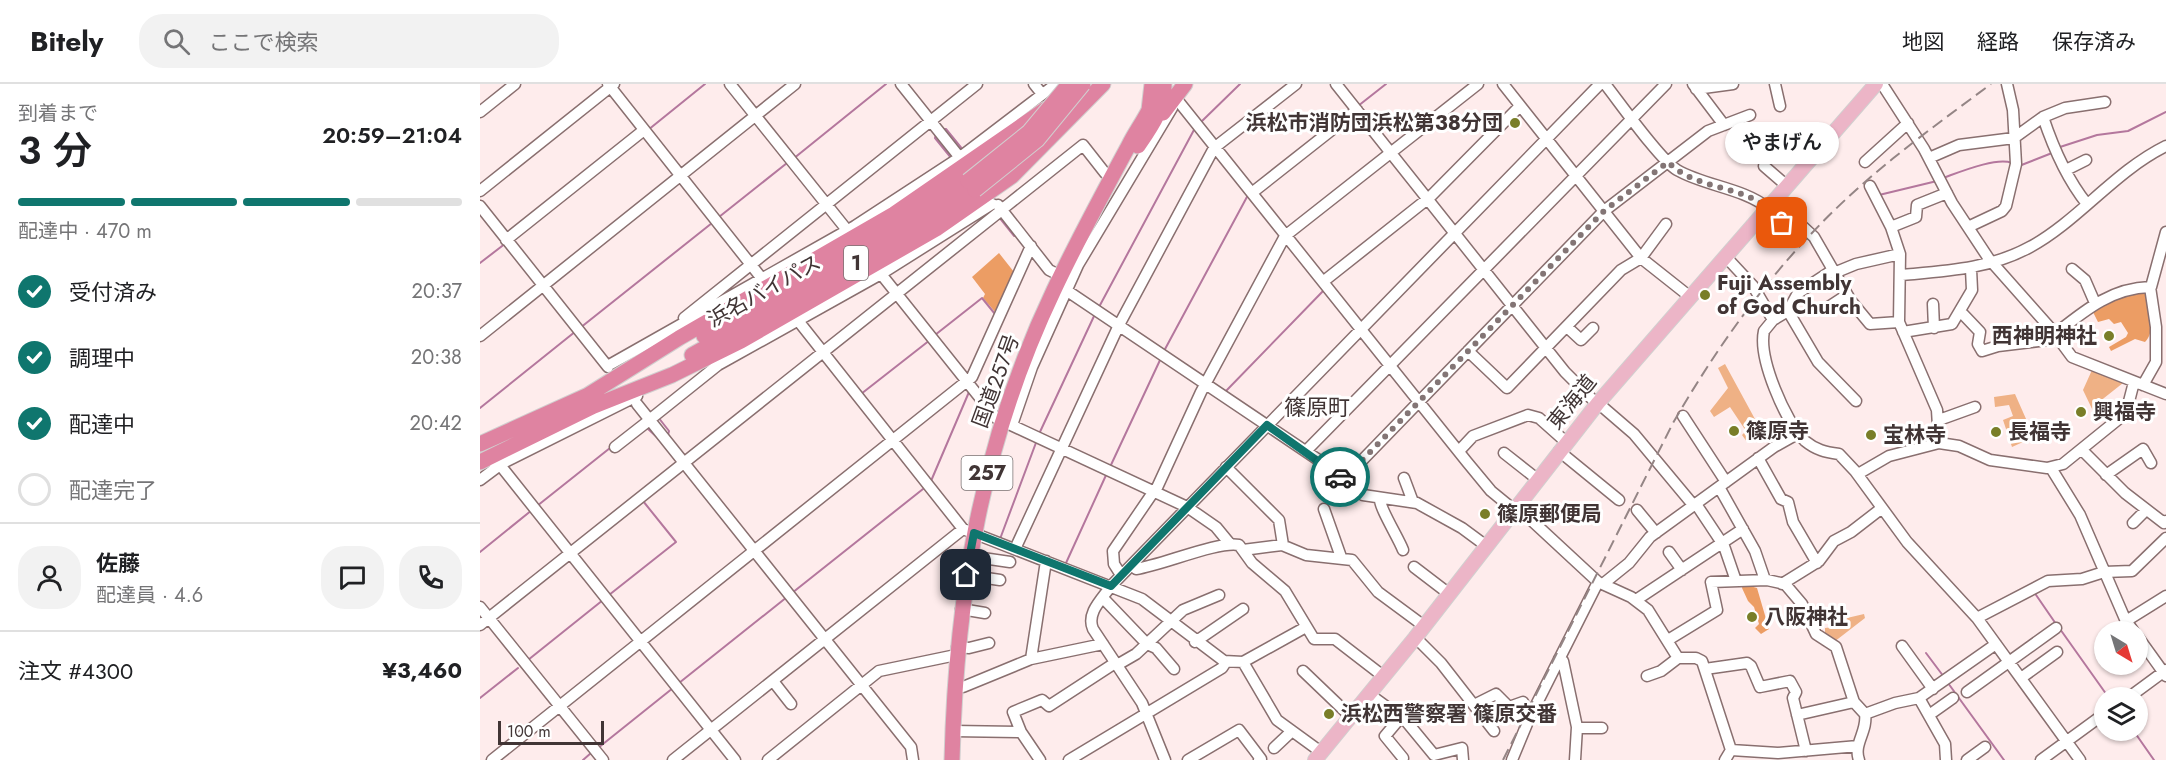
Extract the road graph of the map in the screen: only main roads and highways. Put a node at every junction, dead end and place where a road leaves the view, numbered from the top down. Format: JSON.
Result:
{"nodes":[{"id":1,"x":1069,"y":84,"type":"edge"},
{"id":2,"x":1083,"y":84,"type":"edge"},
{"id":3,"x":1103,"y":84,"type":"edge"},
{"id":4,"x":1152,"y":84,"type":"edge"},
{"id":5,"x":1158,"y":84,"type":"edge"},
{"id":6,"x":1164,"y":84,"type":"edge"},
{"id":7,"x":1185,"y":84,"type":"edge"},
{"id":8,"x":1876,"y":84,"type":"edge"},
{"id":9,"x":1151,"y":128,"type":"junction"},
{"id":10,"x":1128,"y":146,"type":"junction"},
{"id":11,"x":978,"y":184,"type":"junction"},
{"id":12,"x":1098,"y":206,"type":"junction"},
{"id":13,"x":591,"y":401,"type":"junction"},
{"id":14,"x":480,"y":443,"type":"edge"},
{"id":15,"x":480,"y":462,"type":"edge"},
{"id":16,"x":1319,"y":757,"type":"edge"},
{"id":17,"x":952,"y":760,"type":"edge"}],
"edges":[{"from":1,"to":11,"type":"highway","name":"浜名バイパス","number":"1","bridge":true},
{"from":2,"to":11,"type":"highway"},
{"from":2,"to":11,"type":"highway","name":"浜名バイパス","number":"1","bridge":true},
{"from":3,"to":11,"type":"highway"},
{"from":4,"to":10,"type":"highway","name":"国道257号","number":"257"},
{"from":5,"to":10,"type":"highway","number":"257"},
{"from":6,"to":9,"type":"highway","name":"国道257号","number":"257"},
{"from":7,"to":9,"type":"highway","number":"257"},
{"from":8,"to":16,"type":"main road","name":"東海道"},
{"from":9,"to":12,"type":"highway","name":"国道257号","number":"257"},
{"from":10,"to":12,"type":"highway","name":"国道257号","number":"257"},
{"from":11,"to":13,"type":"highway","name":"浜名バイパス","number":"1"},
{"from":11,"to":13,"type":"highway"},
{"from":11,"to":13,"type":"highway"},
{"from":12,"to":17,"type":"highway","name":"国道257号","number":"257"},
{"from":13,"to":14,"type":"highway","number":"1"},
{"from":13,"to":15,"type":"highway","number":"1"}]}
